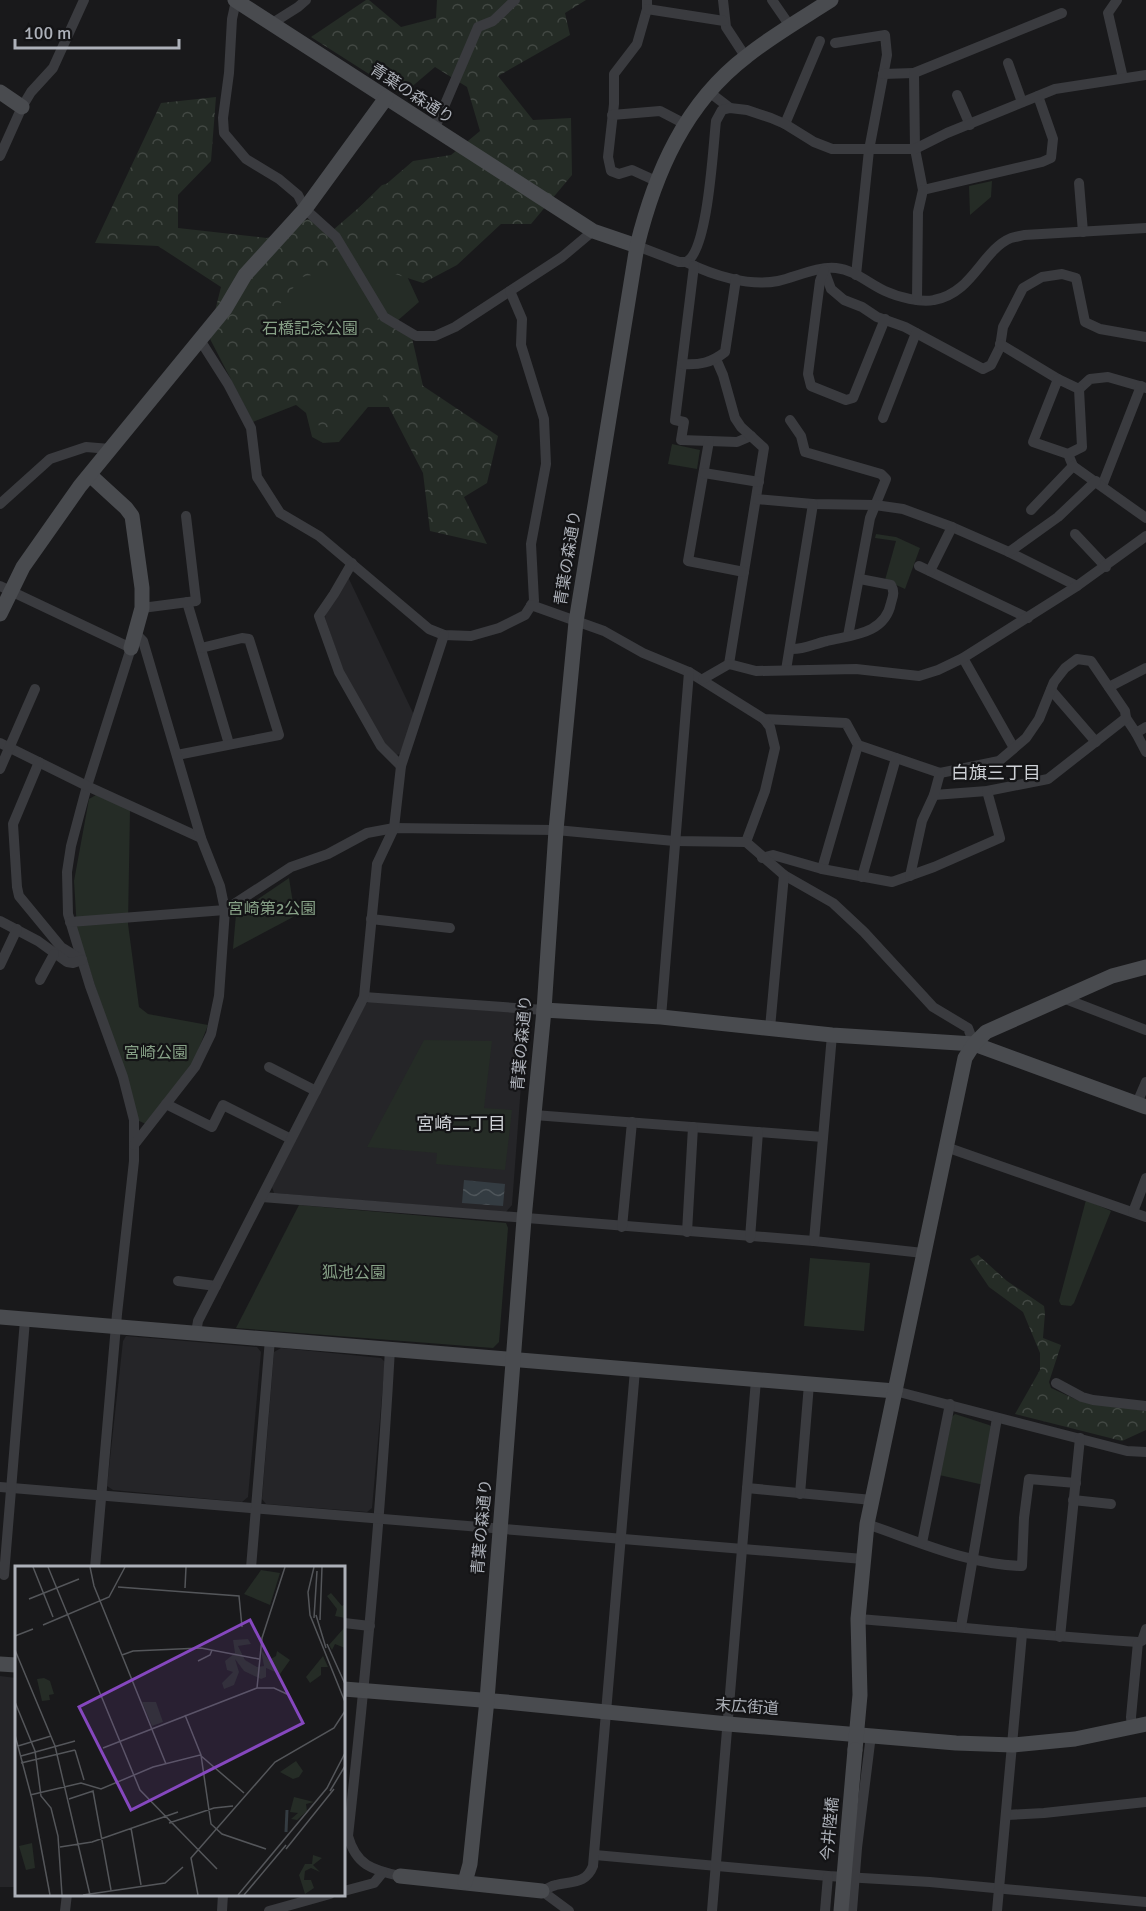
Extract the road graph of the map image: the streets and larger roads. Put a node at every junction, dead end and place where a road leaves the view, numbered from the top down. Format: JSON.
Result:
{"nodes":[{"id":1,"x":84,"y":0,"type":"edge"},
{"id":2,"x":306,"y":0,"type":"edge"},
{"id":3,"x":515,"y":0,"type":"edge"},
{"id":4,"x":723,"y":0,"type":"edge"},
{"id":5,"x":772,"y":0,"type":"edge"},
{"id":6,"x":831,"y":0,"type":"edge"},
{"id":7,"x":1117,"y":0,"type":"edge"},
{"id":8,"x":236,"y":1,"type":"edge"},
{"id":9,"x":647,"y":4,"type":"edge"},
{"id":10,"x":1062,"y":13,"type":"dead end"},
{"id":11,"x":724,"y":21,"type":"junction"},
{"id":12,"x":271,"y":24,"type":"junction"},
{"id":13,"x":790,"y":26,"type":"junction"},
{"id":14,"x":820,"y":41,"type":"dead end"},
{"id":15,"x":835,"y":44,"type":"dead end"},
{"id":16,"x":745,"y":56,"type":"junction"},
{"id":17,"x":1008,"y":63,"type":"dead end"},
{"id":18,"x":883,"y":74,"type":"junction"},
{"id":19,"x":914,"y":74,"type":"junction"},
{"id":20,"x":1123,"y":78,"type":"junction"},
{"id":21,"x":1144,"y":78,"type":"edge"},
{"id":22,"x":0,"y":92,"type":"edge"},
{"id":23,"x":709,"y":92,"type":"junction"},
{"id":24,"x":957,"y":95,"type":"dead end"},
{"id":25,"x":1038,"y":96,"type":"junction"},
{"id":26,"x":386,"y":98,"type":"junction"},
{"id":27,"x":1022,"y":102,"type":"junction"},
{"id":28,"x":22,"y":106,"type":"junction"},
{"id":29,"x":730,"y":108,"type":"junction"},
{"id":30,"x":612,"y":116,"type":"junction"},
{"id":31,"x":685,"y":124,"type":"junction"},
{"id":32,"x":785,"y":124,"type":"junction"},
{"id":33,"x":970,"y":125,"type":"junction"},
{"id":34,"x":434,"y":130,"type":"junction"},
{"id":35,"x":915,"y":149,"type":"junction"},
{"id":36,"x":869,"y":150,"type":"junction"},
{"id":37,"x":0,"y":156,"type":"edge"},
{"id":38,"x":656,"y":181,"type":"junction"},
{"id":39,"x":1079,"y":183,"type":"dead end"},
{"id":40,"x":923,"y":190,"type":"junction"},
{"id":41,"x":306,"y":209,"type":"junction"},
{"id":42,"x":1146,"y":228,"type":"edge"},
{"id":43,"x":593,"y":231,"type":"junction"},
{"id":44,"x":1083,"y":232,"type":"junction"},
{"id":45,"x":636,"y":246,"type":"junction"},
{"id":46,"x":690,"y":264,"type":"junction"},
{"id":47,"x":824,"y":270,"type":"junction"},
{"id":48,"x":856,"y":275,"type":"junction"},
{"id":49,"x":736,"y":279,"type":"junction"},
{"id":50,"x":510,"y":291,"type":"junction"},
{"id":51,"x":917,"y":300,"type":"junction"},
{"id":52,"x":885,"y":319,"type":"junction"},
{"id":53,"x":916,"y":333,"type":"junction"},
{"id":54,"x":1146,"y":338,"type":"edge"},
{"id":55,"x":200,"y":340,"type":"junction"},
{"id":56,"x":1000,"y":344,"type":"junction"},
{"id":57,"x":716,"y":359,"type":"junction"},
{"id":58,"x":682,"y":364,"type":"junction"},
{"id":59,"x":1058,"y":379,"type":"junction"},
{"id":60,"x":1144,"y":387,"type":"edge"},
{"id":61,"x":1079,"y":389,"type":"junction"},
{"id":62,"x":883,"y":418,"type":"dead end"},
{"id":63,"x":790,"y":420,"type":"dead end"},
{"id":64,"x":751,"y":436,"type":"junction"},
{"id":65,"x":709,"y":441,"type":"junction"},
{"id":66,"x":110,"y":449,"type":"junction"},
{"id":67,"x":1068,"y":454,"type":"junction"},
{"id":68,"x":1072,"y":466,"type":"junction"},
{"id":69,"x":704,"y":473,"type":"junction"},
{"id":70,"x":90,"y":475,"type":"junction"},
{"id":71,"x":759,"y":482,"type":"junction"},
{"id":72,"x":1099,"y":483,"type":"junction"},
{"id":73,"x":756,"y":499,"type":"junction"},
{"id":74,"x":0,"y":504,"type":"edge"},
{"id":75,"x":813,"y":504,"type":"junction"},
{"id":76,"x":875,"y":505,"type":"junction"},
{"id":77,"x":1031,"y":510,"type":"dead end"},
{"id":78,"x":186,"y":516,"type":"dead end"},
{"id":79,"x":1146,"y":518,"type":"edge"},
{"id":80,"x":952,"y":527,"type":"junction"},
{"id":81,"x":1075,"y":534,"type":"dead end"},
{"id":82,"x":1146,"y":536,"type":"edge"},
{"id":83,"x":1009,"y":552,"type":"junction"},
{"id":84,"x":352,"y":563,"type":"junction"},
{"id":85,"x":919,"y":566,"type":"dead end"},
{"id":86,"x":1106,"y":567,"type":"junction"},
{"id":87,"x":744,"y":572,"type":"junction"},
{"id":88,"x":930,"y":572,"type":"junction"},
{"id":89,"x":860,"y":579,"type":"junction"},
{"id":90,"x":1077,"y":586,"type":"junction"},
{"id":91,"x":5,"y":589,"type":"edge"},
{"id":92,"x":187,"y":603,"type":"junction"},
{"id":93,"x":531,"y":605,"type":"junction"},
{"id":94,"x":142,"y":608,"type":"junction"},
{"id":95,"x":0,"y":614,"type":"edge"},
{"id":96,"x":1028,"y":618,"type":"junction"},
{"id":97,"x":576,"y":622,"type":"junction"},
{"id":98,"x":444,"y":635,"type":"junction"},
{"id":99,"x":848,"y":636,"type":"junction"},
{"id":100,"x":133,"y":640,"type":"junction"},
{"id":101,"x":201,"y":648,"type":"junction"},
{"id":102,"x":790,"y":649,"type":"junction"},
{"id":103,"x":963,"y":658,"type":"junction"},
{"id":104,"x":729,"y":664,"type":"junction"},
{"id":105,"x":1146,"y":668,"type":"edge"},
{"id":106,"x":786,"y":670,"type":"junction"},
{"id":107,"x":689,"y":672,"type":"junction"},
{"id":108,"x":704,"y":680,"type":"junction"},
{"id":109,"x":1110,"y":687,"type":"junction"},
{"id":110,"x":35,"y":689,"type":"dead end"},
{"id":111,"x":1051,"y":690,"type":"junction"},
{"id":112,"x":1126,"y":718,"type":"junction"},
{"id":113,"x":764,"y":719,"type":"junction"},
{"id":114,"x":1146,"y":727,"type":"edge"},
{"id":115,"x":1136,"y":733,"type":"junction"},
{"id":116,"x":1096,"y":742,"type":"junction"},
{"id":117,"x":229,"y":744,"type":"junction"},
{"id":118,"x":858,"y":745,"type":"junction"},
{"id":119,"x":5,"y":746,"type":"edge"},
{"id":120,"x":1014,"y":748,"type":"junction"},
{"id":121,"x":1146,"y":752,"type":"edge"},
{"id":122,"x":177,"y":755,"type":"junction"},
{"id":123,"x":896,"y":758,"type":"junction"},
{"id":124,"x":39,"y":762,"type":"junction"},
{"id":125,"x":401,"y":766,"type":"junction"},
{"id":126,"x":0,"y":768,"type":"edge"},
{"id":127,"x":940,"y":773,"type":"junction"},
{"id":128,"x":87,"y":786,"type":"junction"},
{"id":129,"x":987,"y":791,"type":"junction"},
{"id":130,"x":934,"y":795,"type":"junction"},
{"id":131,"x":393,"y":828,"type":"junction"},
{"id":132,"x":556,"y":831,"type":"junction"},
{"id":133,"x":201,"y":837,"type":"junction"},
{"id":134,"x":674,"y":841,"type":"junction"},
{"id":135,"x":746,"y":842,"type":"junction"},
{"id":136,"x":762,"y":858,"type":"junction"},
{"id":137,"x":822,"y":869,"type":"junction"},
{"id":138,"x":784,"y":875,"type":"junction"},
{"id":139,"x":910,"y":876,"type":"junction"},
{"id":140,"x":862,"y":877,"type":"junction"},
{"id":141,"x":225,"y":910,"type":"junction"},
{"id":142,"x":371,"y":919,"type":"junction"},
{"id":143,"x":0,"y":921,"type":"edge"},
{"id":144,"x":70,"y":922,"type":"junction"},
{"id":145,"x":450,"y":928,"type":"dead end"},
{"id":146,"x":17,"y":929,"type":"junction"},
{"id":147,"x":54,"y":954,"type":"junction"},
{"id":148,"x":82,"y":960,"type":"junction"},
{"id":149,"x":0,"y":965,"type":"edge"},
{"id":150,"x":1146,"y":967,"type":"edge"},
{"id":151,"x":40,"y":980,"type":"dead end"},
{"id":152,"x":364,"y":997,"type":"junction"},
{"id":153,"x":1063,"y":998,"type":"junction"},
{"id":154,"x":544,"y":1010,"type":"junction"},
{"id":155,"x":661,"y":1017,"type":"junction"},
{"id":156,"x":770,"y":1028,"type":"junction"},
{"id":157,"x":1146,"y":1030,"type":"edge"},
{"id":158,"x":832,"y":1035,"type":"junction"},
{"id":159,"x":974,"y":1044,"type":"junction"},
{"id":160,"x":269,"y":1067,"type":"dead end"},
{"id":161,"x":1146,"y":1082,"type":"edge"},
{"id":162,"x":316,"y":1091,"type":"junction"},
{"id":163,"x":166,"y":1104,"type":"junction"},
{"id":164,"x":1142,"y":1105,"type":"edge"},
{"id":165,"x":534,"y":1115,"type":"junction"},
{"id":166,"x":632,"y":1122,"type":"junction"},
{"id":167,"x":693,"y":1127,"type":"junction"},
{"id":168,"x":758,"y":1132,"type":"junction"},
{"id":169,"x":823,"y":1137,"type":"junction"},
{"id":170,"x":291,"y":1139,"type":"junction"},
{"id":171,"x":134,"y":1145,"type":"junction"},
{"id":172,"x":946,"y":1147,"type":"junction"},
{"id":173,"x":1146,"y":1178,"type":"edge"},
{"id":174,"x":262,"y":1197,"type":"junction"},
{"id":175,"x":1133,"y":1212,"type":"junction"},
{"id":176,"x":1146,"y":1217,"type":"edge"},
{"id":177,"x":524,"y":1219,"type":"junction"},
{"id":178,"x":622,"y":1227,"type":"junction"},
{"id":179,"x":687,"y":1232,"type":"junction"},
{"id":180,"x":750,"y":1238,"type":"junction"},
{"id":181,"x":814,"y":1241,"type":"junction"},
{"id":182,"x":923,"y":1253,"type":"junction"},
{"id":183,"x":178,"y":1281,"type":"dead end"},
{"id":184,"x":216,"y":1286,"type":"junction"},
{"id":185,"x":0,"y":1317,"type":"edge"},
{"id":186,"x":25,"y":1320,"type":"junction"},
{"id":187,"x":116,"y":1326,"type":"junction"},
{"id":188,"x":196,"y":1333,"type":"junction"},
{"id":189,"x":270,"y":1339,"type":"junction"},
{"id":190,"x":390,"y":1349,"type":"junction"},
{"id":191,"x":513,"y":1359,"type":"junction"},
{"id":192,"x":635,"y":1370,"type":"junction"},
{"id":193,"x":756,"y":1380,"type":"junction"},
{"id":194,"x":1056,"y":1383,"type":"dead end"},
{"id":195,"x":809,"y":1384,"type":"junction"},
{"id":196,"x":895,"y":1391,"type":"junction"},
{"id":197,"x":950,"y":1404,"type":"junction"},
{"id":198,"x":1146,"y":1406,"type":"edge"},
{"id":199,"x":998,"y":1418,"type":"junction"},
{"id":200,"x":1080,"y":1438,"type":"junction"},
{"id":201,"x":1146,"y":1452,"type":"edge"},
{"id":202,"x":1076,"y":1483,"type":"junction"},
{"id":203,"x":6,"y":1488,"type":"edge"},
{"id":204,"x":747,"y":1488,"type":"junction"},
{"id":205,"x":800,"y":1494,"type":"junction"},
{"id":206,"x":101,"y":1496,"type":"junction"},
{"id":207,"x":872,"y":1500,"type":"junction"},
{"id":208,"x":1073,"y":1500,"type":"junction"},
{"id":209,"x":1111,"y":1504,"type":"dead end"},
{"id":210,"x":255,"y":1508,"type":"junction"},
{"id":211,"x":379,"y":1519,"type":"junction"},
{"id":212,"x":867,"y":1524,"type":"junction"},
{"id":213,"x":499,"y":1529,"type":"junction"},
{"id":214,"x":620,"y":1539,"type":"junction"},
{"id":215,"x":921,"y":1543,"type":"junction"},
{"id":216,"x":742,"y":1549,"type":"junction"},
{"id":217,"x":863,"y":1559,"type":"junction"},
{"id":218,"x":973,"y":1560,"type":"junction"},
{"id":219,"x":94,"y":1566,"type":"edge"},
{"id":220,"x":251,"y":1566,"type":"edge"},
{"id":221,"x":2,"y":1575,"type":"edge"},
{"id":222,"x":858,"y":1619,"type":"junction"},
{"id":223,"x":345,"y":1623,"type":"edge"},
{"id":224,"x":370,"y":1626,"type":"junction"},
{"id":225,"x":961,"y":1627,"type":"junction"},
{"id":226,"x":1146,"y":1629,"type":"edge"},
{"id":227,"x":1022,"y":1634,"type":"junction"},
{"id":228,"x":1060,"y":1637,"type":"junction"},
{"id":229,"x":1138,"y":1642,"type":"junction"},
{"id":230,"x":0,"y":1664,"type":"edge"},
{"id":231,"x":15,"y":1665,"type":"edge"},
{"id":232,"x":345,"y":1689,"type":"edge"},
{"id":233,"x":364,"y":1690,"type":"junction"},
{"id":234,"x":487,"y":1700,"type":"junction"},
{"id":235,"x":606,"y":1713,"type":"junction"},
{"id":236,"x":728,"y":1724,"type":"junction"},
{"id":237,"x":1139,"y":1726,"type":"edge"},
{"id":238,"x":864,"y":1734,"type":"junction"},
{"id":239,"x":1013,"y":1744,"type":"junction"},
{"id":240,"x":1146,"y":1802,"type":"edge"},
{"id":241,"x":1006,"y":1815,"type":"junction"},
{"id":242,"x":346,"y":1835,"type":"edge"},
{"id":243,"x":595,"y":1855,"type":"junction"},
{"id":244,"x":716,"y":1866,"type":"junction"},
{"id":245,"x":383,"y":1872,"type":"junction"},
{"id":246,"x":400,"y":1876,"type":"joint"},
{"id":247,"x":828,"y":1876,"type":"junction"},
{"id":248,"x":854,"y":1877,"type":"junction"},
{"id":249,"x":465,"y":1882,"type":"junction"},
{"id":250,"x":999,"y":1889,"type":"junction"},
{"id":251,"x":345,"y":1891,"type":"edge"},
{"id":252,"x":542,"y":1891,"type":"junction"},
{"id":253,"x":67,"y":1896,"type":"edge"},
{"id":254,"x":223,"y":1896,"type":"edge"},
{"id":255,"x":323,"y":1896,"type":"edge"},
{"id":256,"x":1146,"y":1902,"type":"edge"},
{"id":257,"x":65,"y":1911,"type":"edge"},
{"id":258,"x":222,"y":1911,"type":"edge"},
{"id":259,"x":269,"y":1911,"type":"edge"},
{"id":260,"x":569,"y":1911,"type":"edge"},
{"id":261,"x":712,"y":1911,"type":"edge"},
{"id":262,"x":825,"y":1911,"type":"edge"},
{"id":263,"x":842,"y":1911,"type":"edge"},
{"id":264,"x":852,"y":1911,"type":"edge"},
{"id":265,"x":997,"y":1911,"type":"edge"}],
"edges":[{"from":1,"to":28,"type":"street"},
{"from":2,"to":12,"type":"street"},
{"from":3,"to":34,"type":"street"},
{"from":4,"to":11,"type":"street"},
{"from":5,"to":13,"type":"street"},
{"from":6,"to":13,"type":"street","name":"青葉の森通り"},
{"from":7,"to":20,"type":"street"},
{"from":8,"to":12,"type":"street","name":"青葉の森通り"},
{"from":8,"to":41,"type":"street"},
{"from":9,"to":11,"type":"street"},
{"from":9,"to":30,"type":"street"},
{"from":10,"to":19,"type":"street"},
{"from":11,"to":16,"type":"street"},
{"from":12,"to":26,"type":"street","name":"青葉の森通り"},
{"from":13,"to":16,"type":"street","name":"青葉の森通り"},
{"from":14,"to":32,"type":"street"},
{"from":15,"to":18,"type":"street"},
{"from":16,"to":23,"type":"street","name":"青葉の森通り"},
{"from":17,"to":27,"type":"street"},
{"from":18,"to":19,"type":"street"},
{"from":18,"to":36,"type":"street"},
{"from":19,"to":35,"type":"street"},
{"from":20,"to":21,"type":"street"},
{"from":20,"to":25,"type":"street"},
{"from":22,"to":28,"type":"street"},
{"from":23,"to":29,"type":"street"},
{"from":23,"to":31,"type":"street","name":"青葉の森通り"},
{"from":24,"to":33,"type":"street"},
{"from":25,"to":27,"type":"street"},
{"from":25,"to":40,"type":"street"},
{"from":26,"to":34,"type":"street","name":"青葉の森通り"},
{"from":26,"to":41,"type":"street"},
{"from":27,"to":33,"type":"street"},
{"from":28,"to":37,"type":"street"},
{"from":29,"to":32,"type":"street"},
{"from":29,"to":46,"type":"street"},
{"from":30,"to":31,"type":"street"},
{"from":30,"to":38,"type":"street"},
{"from":31,"to":38,"type":"street","name":"青葉の森通り"},
{"from":32,"to":36,"type":"street"},
{"from":33,"to":35,"type":"street"},
{"from":34,"to":43,"type":"street","name":"青葉の森通り"},
{"from":35,"to":36,"type":"street"},
{"from":35,"to":40,"type":"street"},
{"from":36,"to":48,"type":"street"},
{"from":38,"to":45,"type":"street","name":"青葉の森通り"},
{"from":39,"to":44,"type":"street"},
{"from":40,"to":51,"type":"street"},
{"from":41,"to":50,"type":"street"},
{"from":41,"to":55,"type":"street"},
{"from":42,"to":44,"type":"street"},
{"from":43,"to":45,"type":"street","name":"青葉の森通り"},
{"from":43,"to":50,"type":"street"},
{"from":44,"to":51,"type":"street"},
{"from":45,"to":46,"type":"street"},
{"from":45,"to":97,"type":"street","name":"青葉の森通り"},
{"from":46,"to":49,"type":"street"},
{"from":46,"to":58,"type":"street"},
{"from":47,"to":48,"type":"street"},
{"from":47,"to":49,"type":"street"},
{"from":47,"to":52,"type":"street"},
{"from":47,"to":52,"type":"street"},
{"from":48,"to":51,"type":"street"},
{"from":49,"to":57,"type":"street"},
{"from":50,"to":93,"type":"street"},
{"from":52,"to":53,"type":"street"},
{"from":53,"to":56,"type":"street"},
{"from":53,"to":62,"type":"street"},
{"from":54,"to":56,"type":"street"},
{"from":55,"to":66,"type":"street"},
{"from":55,"to":84,"type":"street"},
{"from":56,"to":59,"type":"street"},
{"from":57,"to":58,"type":"street"},
{"from":57,"to":64,"type":"street"},
{"from":58,"to":65,"type":"street"},
{"from":59,"to":61,"type":"street"},
{"from":59,"to":67,"type":"street"},
{"from":60,"to":61,"type":"street"},
{"from":60,"to":72,"type":"street"},
{"from":61,"to":67,"type":"street"},
{"from":63,"to":76,"type":"street"},
{"from":64,"to":65,"type":"street"},
{"from":64,"to":71,"type":"street"},
{"from":65,"to":69,"type":"street"},
{"from":66,"to":70,"type":"street"},
{"from":66,"to":74,"type":"street"},
{"from":67,"to":68,"type":"street"},
{"from":68,"to":72,"type":"street"},
{"from":68,"to":77,"type":"street"},
{"from":69,"to":71,"type":"street"},
{"from":69,"to":87,"type":"street"},
{"from":70,"to":91,"type":"street"},
{"from":70,"to":94,"type":"street"},
{"from":71,"to":73,"type":"street"},
{"from":72,"to":79,"type":"street"},
{"from":72,"to":83,"type":"street"},
{"from":73,"to":75,"type":"street"},
{"from":73,"to":87,"type":"street"},
{"from":75,"to":76,"type":"street"},
{"from":75,"to":102,"type":"street"},
{"from":76,"to":80,"type":"street"},
{"from":76,"to":89,"type":"street"},
{"from":78,"to":92,"type":"street"},
{"from":80,"to":83,"type":"street"},
{"from":80,"to":88,"type":"street"},
{"from":81,"to":86,"type":"street"},
{"from":82,"to":86,"type":"street"},
{"from":83,"to":90,"type":"street"},
{"from":84,"to":98,"type":"street"},
{"from":84,"to":125,"type":"street"},
{"from":85,"to":88,"type":"street"},
{"from":86,"to":90,"type":"street"},
{"from":87,"to":104,"type":"street"},
{"from":88,"to":96,"type":"street"},
{"from":89,"to":99,"type":"street"},
{"from":89,"to":99,"type":"street"},
{"from":90,"to":96,"type":"street"},
{"from":91,"to":95,"type":"street"},
{"from":91,"to":100,"type":"street"},
{"from":92,"to":94,"type":"street"},
{"from":92,"to":101,"type":"street"},
{"from":93,"to":97,"type":"street"},
{"from":93,"to":98,"type":"street"},
{"from":94,"to":100,"type":"street"},
{"from":96,"to":103,"type":"street"},
{"from":97,"to":107,"type":"street"},
{"from":97,"to":132,"type":"street","name":"青葉の森通り"},
{"from":98,"to":125,"type":"street"},
{"from":99,"to":102,"type":"street"},
{"from":100,"to":122,"type":"street"},
{"from":100,"to":128,"type":"street"},
{"from":101,"to":117,"type":"street"},
{"from":101,"to":117,"type":"street"},
{"from":102,"to":106,"type":"street"},
{"from":103,"to":106,"type":"street"},
{"from":103,"to":120,"type":"street"},
{"from":104,"to":106,"type":"street"},
{"from":104,"to":108,"type":"street"},
{"from":105,"to":109,"type":"street"},
{"from":107,"to":108,"type":"street"},
{"from":107,"to":134,"type":"street"},
{"from":108,"to":113,"type":"street"},
{"from":109,"to":111,"type":"street"},
{"from":109,"to":112,"type":"street"},
{"from":110,"to":119,"type":"street"},
{"from":111,"to":116,"type":"street"},
{"from":111,"to":120,"type":"street"},
{"from":112,"to":115,"type":"street"},
{"from":112,"to":116,"type":"street"},
{"from":113,"to":118,"type":"street"},
{"from":113,"to":135,"type":"street"},
{"from":114,"to":115,"type":"street"},
{"from":115,"to":121,"type":"street"},
{"from":116,"to":129,"type":"street"},
{"from":117,"to":122,"type":"street"},
{"from":118,"to":123,"type":"street"},
{"from":118,"to":137,"type":"street"},
{"from":119,"to":124,"type":"street"},
{"from":119,"to":126,"type":"street"},
{"from":120,"to":127,"type":"street"},
{"from":122,"to":133,"type":"street"},
{"from":123,"to":127,"type":"street"},
{"from":123,"to":140,"type":"street"},
{"from":124,"to":128,"type":"street"},
{"from":124,"to":148,"type":"street"},
{"from":125,"to":131,"type":"street"},
{"from":127,"to":130,"type":"street"},
{"from":128,"to":133,"type":"street"},
{"from":128,"to":144,"type":"street"},
{"from":129,"to":130,"type":"street"},
{"from":129,"to":139,"type":"street"},
{"from":130,"to":139,"type":"street"},
{"from":131,"to":132,"type":"street"},
{"from":131,"to":141,"type":"street"},
{"from":131,"to":142,"type":"street"},
{"from":132,"to":134,"type":"street"},
{"from":132,"to":154,"type":"street","name":"青葉の森通り"},
{"from":133,"to":141,"type":"street"},
{"from":134,"to":135,"type":"street"},
{"from":134,"to":155,"type":"street"},
{"from":135,"to":136,"type":"street"},
{"from":136,"to":137,"type":"street"},
{"from":136,"to":138,"type":"street"},
{"from":137,"to":140,"type":"street"},
{"from":138,"to":156,"type":"street"},
{"from":138,"to":159,"type":"street"},
{"from":139,"to":140,"type":"street"},
{"from":141,"to":144,"type":"street"},
{"from":141,"to":163,"type":"street"},
{"from":142,"to":145,"type":"street"},
{"from":142,"to":152,"type":"street"},
{"from":143,"to":146,"type":"street"},
{"from":144,"to":148,"type":"street"},
{"from":146,"to":147,"type":"street"},
{"from":146,"to":149,"type":"street"},
{"from":147,"to":148,"type":"street"},
{"from":147,"to":151,"type":"street"},
{"from":148,"to":171,"type":"street"},
{"from":150,"to":153,"type":"street"},
{"from":152,"to":154,"type":"street"},
{"from":152,"to":162,"type":"street"},
{"from":153,"to":157,"type":"street"},
{"from":153,"to":159,"type":"street"},
{"from":154,"to":155,"type":"street"},
{"from":154,"to":165,"type":"street","name":"青葉の森通り"},
{"from":155,"to":156,"type":"street"},
{"from":156,"to":158,"type":"street"},
{"from":158,"to":159,"type":"street"},
{"from":158,"to":169,"type":"street"},
{"from":159,"to":164,"type":"street"},
{"from":159,"to":172,"type":"street","name":"今井陸橋"},
{"from":160,"to":162,"type":"street"},
{"from":161,"to":164,"type":"street"},
{"from":162,"to":170,"type":"street"},
{"from":163,"to":170,"type":"street"},
{"from":163,"to":171,"type":"street"},
{"from":165,"to":166,"type":"street"},
{"from":165,"to":177,"type":"street","name":"青葉の森通り"},
{"from":166,"to":167,"type":"street"},
{"from":166,"to":178,"type":"street"},
{"from":167,"to":168,"type":"street"},
{"from":167,"to":179,"type":"street"},
{"from":168,"to":169,"type":"street"},
{"from":168,"to":180,"type":"street"},
{"from":169,"to":181,"type":"street"},
{"from":170,"to":174,"type":"street"},
{"from":171,"to":187,"type":"street"},
{"from":172,"to":175,"type":"street"},
{"from":172,"to":182,"type":"street","name":"今井陸橋"},
{"from":173,"to":175,"type":"street"},
{"from":174,"to":177,"type":"street"},
{"from":174,"to":184,"type":"street"},
{"from":175,"to":176,"type":"street"},
{"from":177,"to":178,"type":"street"},
{"from":177,"to":191,"type":"street","name":"青葉の森通り"},
{"from":178,"to":179,"type":"street"},
{"from":179,"to":180,"type":"street"},
{"from":180,"to":181,"type":"street"},
{"from":181,"to":182,"type":"street"},
{"from":182,"to":196,"type":"street","name":"今井陸橋"},
{"from":183,"to":184,"type":"street"},
{"from":184,"to":188,"type":"street"},
{"from":185,"to":186,"type":"street"},
{"from":186,"to":187,"type":"street"},
{"from":186,"to":203,"type":"street"},
{"from":187,"to":188,"type":"street"},
{"from":187,"to":206,"type":"street"},
{"from":188,"to":189,"type":"street"},
{"from":189,"to":190,"type":"street"},
{"from":189,"to":210,"type":"street"},
{"from":190,"to":191,"type":"street"},
{"from":190,"to":211,"type":"street"},
{"from":191,"to":192,"type":"street"},
{"from":191,"to":213,"type":"street","name":"青葉の森通り"},
{"from":192,"to":193,"type":"street"},
{"from":192,"to":214,"type":"street"},
{"from":193,"to":195,"type":"street"},
{"from":193,"to":204,"type":"street"},
{"from":194,"to":198,"type":"street"},
{"from":195,"to":196,"type":"street"},
{"from":195,"to":205,"type":"street"},
{"from":196,"to":197,"type":"street"},
{"from":196,"to":207,"type":"street","name":"今井陸橋"},
{"from":197,"to":199,"type":"street"},
{"from":197,"to":215,"type":"street"},
{"from":199,"to":200,"type":"street"},
{"from":199,"to":218,"type":"street"},
{"from":200,"to":201,"type":"street"},
{"from":200,"to":202,"type":"street"},
{"from":202,"to":208,"type":"street"},
{"from":202,"to":218,"type":"street"},
{"from":203,"to":206,"type":"street"},
{"from":203,"to":221,"type":"street"},
{"from":204,"to":205,"type":"street"},
{"from":204,"to":216,"type":"street"},
{"from":205,"to":207,"type":"street"},
{"from":206,"to":210,"type":"street"},
{"from":206,"to":219,"type":"street"},
{"from":207,"to":212,"type":"street","name":"今井陸橋"},
{"from":208,"to":209,"type":"street"},
{"from":208,"to":228,"type":"street"},
{"from":210,"to":211,"type":"street"},
{"from":210,"to":220,"type":"street"},
{"from":211,"to":213,"type":"street"},
{"from":211,"to":224,"type":"street"},
{"from":212,"to":215,"type":"street"},
{"from":212,"to":217,"type":"street","name":"今井陸橋"},
{"from":213,"to":214,"type":"street"},
{"from":213,"to":234,"type":"street","name":"青葉の森通り"},
{"from":214,"to":216,"type":"street"},
{"from":214,"to":235,"type":"street"},
{"from":215,"to":218,"type":"street"},
{"from":216,"to":217,"type":"street"},
{"from":216,"to":236,"type":"street"},
{"from":217,"to":222,"type":"street","name":"今井陸橋"},
{"from":218,"to":225,"type":"street"},
{"from":222,"to":225,"type":"street"},
{"from":222,"to":238,"type":"street","name":"今井陸橋"},
{"from":223,"to":224,"type":"street"},
{"from":224,"to":233,"type":"street"},
{"from":225,"to":227,"type":"street"},
{"from":226,"to":229,"type":"street"},
{"from":227,"to":228,"type":"street"},
{"from":227,"to":239,"type":"street"},
{"from":228,"to":229,"type":"street"},
{"from":229,"to":237,"type":"street"},
{"from":230,"to":231,"type":"street"},
{"from":232,"to":233,"type":"street","name":"末広街道"},
{"from":233,"to":234,"type":"street","name":"末広街道"},
{"from":233,"to":242,"type":"street"},
{"from":234,"to":235,"type":"street","name":"末広街道"},
{"from":234,"to":249,"type":"street","name":"青葉の森通り"},
{"from":235,"to":236,"type":"street","name":"末広街道"},
{"from":235,"to":243,"type":"street"},
{"from":236,"to":238,"type":"street","name":"末広街道"},
{"from":236,"to":244,"type":"street"},
{"from":237,"to":239,"type":"street","name":"末広街道"},
{"from":238,"to":239,"type":"street","name":"末広街道"},
{"from":238,"to":248,"type":"street"},
{"from":238,"to":263,"type":"street","name":"今井陸橋","bridge":true},
{"from":239,"to":241,"type":"street"},
{"from":240,"to":241,"type":"street"},
{"from":241,"to":250,"type":"street"},
{"from":242,"to":245,"type":"street"},
{"from":243,"to":244,"type":"street"},
{"from":243,"to":252,"type":"street"},
{"from":244,"to":247,"type":"street"},
{"from":244,"to":261,"type":"street"},
{"from":245,"to":246,"type":"street"},
{"from":245,"to":251,"type":"street"},
{"from":246,"to":249,"type":"street"},
{"from":247,"to":248,"type":"street"},
{"from":247,"to":262,"type":"street"},
{"from":248,"to":250,"type":"street"},
{"from":248,"to":264,"type":"street"},
{"from":249,"to":252,"type":"street"},
{"from":250,"to":256,"type":"street"},
{"from":250,"to":265,"type":"street"},
{"from":252,"to":260,"type":"street"},
{"from":253,"to":257,"type":"street"},
{"from":254,"to":258,"type":"street"},
{"from":255,"to":259,"type":"street"}]}
